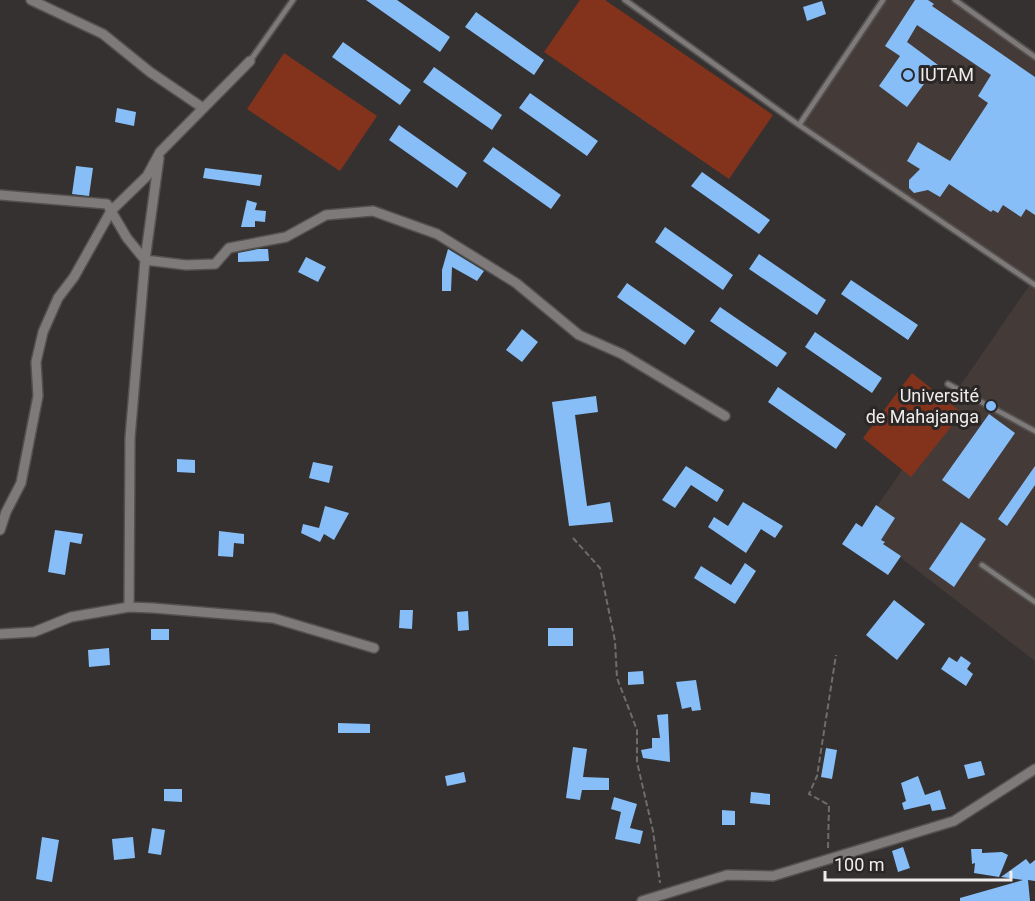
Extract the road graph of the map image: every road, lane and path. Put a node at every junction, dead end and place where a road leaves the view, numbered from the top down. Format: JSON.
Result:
{"nodes":[{"id":1,"x":31,"y":0,"type":"edge"},
{"id":2,"x":293,"y":0,"type":"edge"},
{"id":3,"x":625,"y":0,"type":"edge"},
{"id":4,"x":884,"y":0,"type":"edge"},
{"id":5,"x":955,"y":0,"type":"edge"},
{"id":6,"x":1035,"y":57,"type":"edge"},
{"id":7,"x":250,"y":61,"type":"joint"},
{"id":8,"x":203,"y":108,"type":"junction"},
{"id":9,"x":799,"y":125,"type":"junction"},
{"id":10,"x":160,"y":152,"type":"junction"},
{"id":11,"x":0,"y":195,"type":"edge"},
{"id":12,"x":111,"y":211,"type":"junction"},
{"id":13,"x":145,"y":260,"type":"junction"},
{"id":14,"x":1034,"y":282,"type":"edge"},
{"id":15,"x":948,"y":384,"type":"dead end"},
{"id":16,"x":725,"y":416,"type":"dead end"},
{"id":17,"x":1035,"y":431,"type":"edge"},
{"id":18,"x":0,"y":530,"type":"edge"},
{"id":19,"x":573,"y":538,"type":"dead end"},
{"id":20,"x":982,"y":565,"type":"dead end"},
{"id":21,"x":1035,"y":602,"type":"edge"},
{"id":22,"x":129,"y":607,"type":"junction"},
{"id":23,"x":0,"y":634,"type":"edge"},
{"id":24,"x":374,"y":648,"type":"dead end"},
{"id":25,"x":836,"y":655,"type":"dead end"},
{"id":26,"x":1035,"y":769,"type":"edge"},
{"id":27,"x":828,"y":860,"type":"junction"},
{"id":28,"x":661,"y":895,"type":"junction"},
{"id":29,"x":642,"y":901,"type":"edge"}],
"edges":[{"from":1,"to":8,"type":"street"},
{"from":2,"to":7,"type":"lane"},
{"from":3,"to":9,"type":"lane"},
{"from":4,"to":9,"type":"lane"},
{"from":5,"to":6,"type":"lane"},
{"from":7,"to":8,"type":"street"},
{"from":8,"to":10,"type":"street"},
{"from":9,"to":14,"type":"lane"},
{"from":10,"to":12,"type":"street"},
{"from":10,"to":13,"type":"street"},
{"from":11,"to":12,"type":"street"},
{"from":12,"to":13,"type":"street"},
{"from":12,"to":18,"type":"street"},
{"from":13,"to":16,"type":"street"},
{"from":13,"to":22,"type":"street"},
{"from":15,"to":17,"type":"lane"},
{"from":19,"to":28,"type":"path"},
{"from":20,"to":21,"type":"lane"},
{"from":22,"to":23,"type":"street"},
{"from":22,"to":24,"type":"street"},
{"from":25,"to":27,"type":"path"},
{"from":26,"to":27,"type":"street"},
{"from":27,"to":28,"type":"street"},
{"from":28,"to":29,"type":"street"}]}
